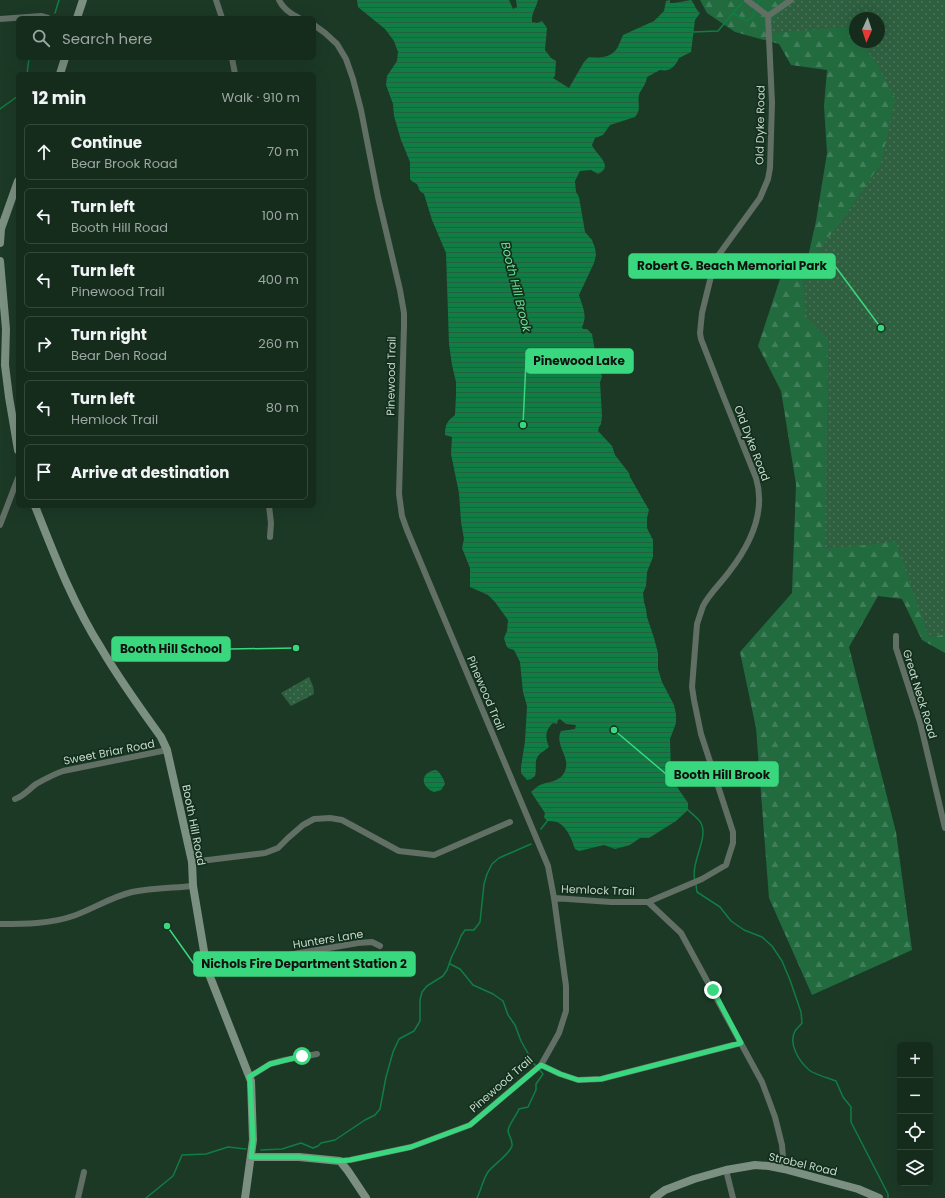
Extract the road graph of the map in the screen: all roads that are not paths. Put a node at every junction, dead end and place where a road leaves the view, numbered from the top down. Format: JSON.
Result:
{"nodes":[{"id":1,"x":83,"y":0,"type":"edge"},
{"id":2,"x":216,"y":0,"type":"edge"},
{"id":3,"x":279,"y":0,"type":"edge"},
{"id":4,"x":747,"y":0,"type":"edge"},
{"id":5,"x":791,"y":0,"type":"edge"},
{"id":6,"x":78,"y":16,"type":"edge"},
{"id":7,"x":221,"y":16,"type":"edge"},
{"id":8,"x":294,"y":16,"type":"edge"},
{"id":9,"x":768,"y":16,"type":"junction"},
{"id":10,"x":16,"y":18,"type":"edge"},
{"id":11,"x":0,"y":19,"type":"edge"},
{"id":12,"x":316,"y":26,"type":"edge"},
{"id":13,"x":64,"y":60,"type":"edge"},
{"id":14,"x":232,"y":60,"type":"edge"},
{"id":15,"x":61,"y":72,"type":"edge"},
{"id":16,"x":235,"y":72,"type":"edge"},
{"id":17,"x":16,"y":189,"type":"edge"},
{"id":18,"x":0,"y":243,"type":"edge"},
{"id":19,"x":0,"y":261,"type":"edge"},
{"id":20,"x":16,"y":437,"type":"edge"},
{"id":21,"x":16,"y":483,"type":"edge"},
{"id":22,"x":36,"y":508,"type":"edge"},
{"id":23,"x":270,"y":508,"type":"edge"},
{"id":24,"x":0,"y":525,"type":"edge"},
{"id":25,"x":270,"y":537,"type":"dead end"},
{"id":26,"x":896,"y":636,"type":"dead end"},
{"id":27,"x":167,"y":750,"type":"junction"},
{"id":28,"x":15,"y":799,"type":"dead end"},
{"id":29,"x":510,"y":822,"type":"dead end"},
{"id":30,"x":945,"y":828,"type":"edge"},
{"id":31,"x":192,"y":862,"type":"junction"},
{"id":32,"x":193,"y":886,"type":"junction"},
{"id":33,"x":554,"y":898,"type":"junction"},
{"id":34,"x":648,"y":902,"type":"junction"},
{"id":35,"x":0,"y":924,"type":"edge"},
{"id":36,"x":380,"y":946,"type":"dead end"},
{"id":37,"x":206,"y":969,"type":"junction"},
{"id":38,"x":741,"y":1043,"type":"junction"},
{"id":39,"x":317,"y":1054,"type":"dead end"},
{"id":40,"x":538,"y":1067,"type":"junction"},
{"id":41,"x":249,"y":1077,"type":"junction"},
{"id":42,"x":251,"y":1157,"type":"junction"},
{"id":43,"x":340,"y":1161,"type":"junction"},
{"id":44,"x":784,"y":1169,"type":"junction"},
{"id":45,"x":726,"y":1170,"type":"junction"},
{"id":46,"x":84,"y":1172,"type":"dead end"},
{"id":47,"x":78,"y":1198,"type":"edge"},
{"id":48,"x":245,"y":1198,"type":"edge"},
{"id":49,"x":366,"y":1198,"type":"edge"},
{"id":50,"x":654,"y":1198,"type":"edge"},
{"id":51,"x":733,"y":1198,"type":"edge"},
{"id":52,"x":879,"y":1198,"type":"edge"}],
"edges":[{"from":1,"to":6,"type":"street"},
{"from":2,"to":7,"type":"street"},
{"from":3,"to":8,"type":"street"},
{"from":4,"to":9,"type":"street"},
{"from":5,"to":9,"type":"street"},
{"from":9,"to":34,"type":"street","name":"Old Dyke Road"},
{"from":10,"to":11,"type":"street"},
{"from":12,"to":33,"type":"street","name":"Pinewood Trail"},
{"from":13,"to":15,"type":"street"},
{"from":14,"to":16,"type":"street"},
{"from":17,"to":18,"type":"street"},
{"from":19,"to":20,"type":"street"},
{"from":21,"to":24,"type":"street"},
{"from":22,"to":27,"type":"street","name":"Booth Hill Road"},
{"from":23,"to":25,"type":"street"},
{"from":26,"to":30,"type":"street","name":"Great Neck Road"},
{"from":27,"to":28,"type":"street","name":"Sweet Briar Road"},
{"from":27,"to":31,"type":"street","name":"Booth Hill Road"},
{"from":29,"to":31,"type":"street"},
{"from":31,"to":32,"type":"street","name":"Booth Hill Road"},
{"from":32,"to":35,"type":"street"},
{"from":32,"to":37,"type":"street","name":"Booth Hill Road"},
{"from":33,"to":34,"type":"street","name":"Hemlock Trail"},
{"from":33,"to":40,"type":"street","name":"Pinewood Trail"},
{"from":34,"to":38,"type":"street","name":"Hemlock Trail"},
{"from":36,"to":37,"type":"street","name":"Hunters Lane"},
{"from":37,"to":41,"type":"street","name":"Booth Hill Road"},
{"from":38,"to":40,"type":"street"},
{"from":38,"to":44,"type":"street","name":"Hemlock Trail"},
{"from":39,"to":41,"type":"street"},
{"from":40,"to":43,"type":"street","name":"Pinewood Trail"},
{"from":41,"to":42,"type":"street","name":"Booth Hill Road"},
{"from":42,"to":43,"type":"street","name":"Pinewood Trail"},
{"from":42,"to":48,"type":"street","name":"Booth Hill Road"},
{"from":43,"to":49,"type":"street"},
{"from":44,"to":45,"type":"street","name":"Strobel Road"},
{"from":44,"to":52,"type":"street","name":"Strobel Road"},
{"from":45,"to":50,"type":"street","name":"Strobel Road"},
{"from":45,"to":51,"type":"street"},
{"from":46,"to":47,"type":"street"}]}
